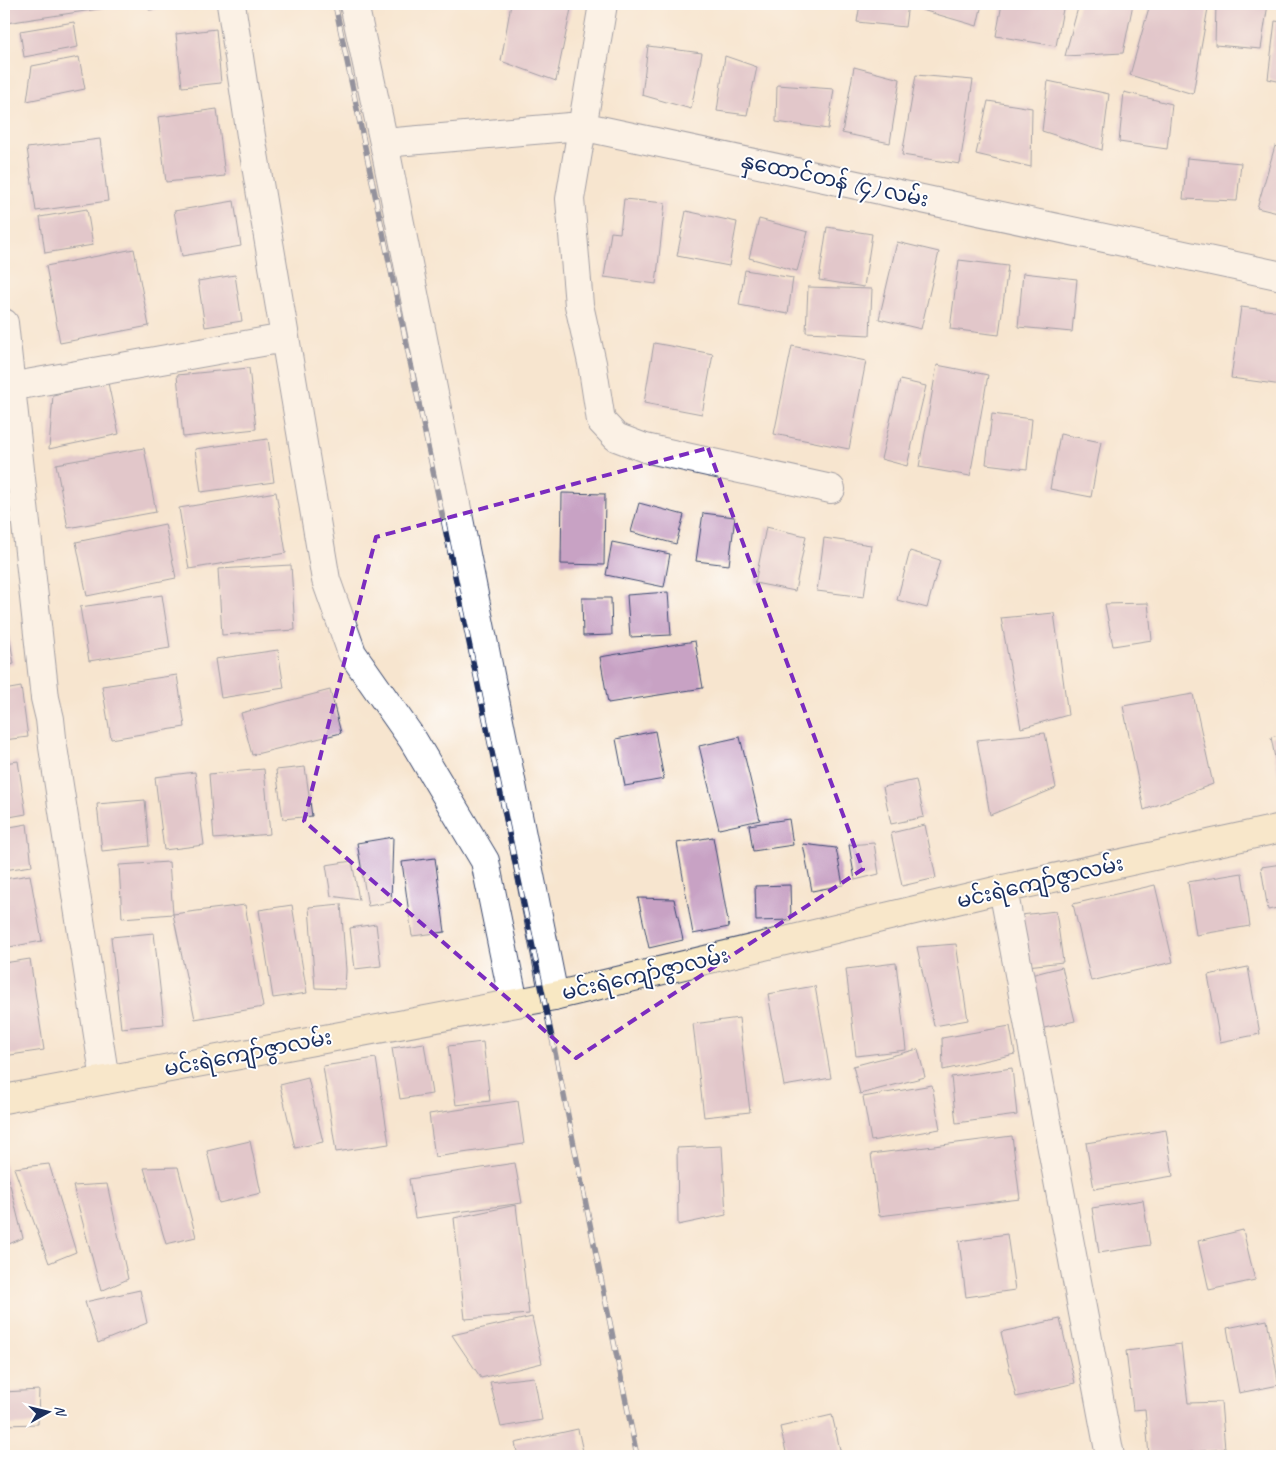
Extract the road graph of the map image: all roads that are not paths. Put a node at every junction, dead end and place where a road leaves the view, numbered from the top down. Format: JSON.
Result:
{"nodes":[{"id":1,"x":231,"y":4,"type":"edge"},
{"id":2,"x":354,"y":4,"type":"edge"},
{"id":3,"x":602,"y":4,"type":"edge"},
{"id":4,"x":581,"y":126,"type":"junction"},
{"id":5,"x":384,"y":143,"type":"junction"},
{"id":6,"x":1282,"y":276,"type":"edge"},
{"id":7,"x":4,"y":323,"type":"edge"},
{"id":8,"x":285,"y":338,"type":"junction"},
{"id":9,"x":8,"y":388,"type":"edge"},
{"id":10,"x":831,"y":489,"type":"dead end"},
{"id":11,"x":1282,"y":828,"type":"edge"},
{"id":12,"x":1003,"y":890,"type":"junction"},
{"id":13,"x":554,"y":996,"type":"junction"},
{"id":14,"x":514,"y":1004,"type":"junction"},
{"id":15,"x":105,"y":1080,"type":"junction"},
{"id":16,"x":4,"y":1099,"type":"edge"},
{"id":17,"x":1110,"y":1456,"type":"edge"}],
"edges":[{"from":1,"to":8,"type":"street"},
{"from":2,"to":5,"type":"street"},
{"from":3,"to":4,"type":"street"},
{"from":4,"to":5,"type":"street","name":"နှထောင်တန် (၄) လမ်း"},
{"from":4,"to":6,"type":"street","name":"နှထောင်တန် (၄) လမ်း"},
{"from":4,"to":10,"type":"street"},
{"from":5,"to":13,"type":"street"},
{"from":7,"to":9,"type":"street"},
{"from":8,"to":9,"type":"street"},
{"from":8,"to":14,"type":"street"},
{"from":9,"to":15,"type":"street"},
{"from":11,"to":12,"type":"street","name":"မင်းရဲကျော်ဇွာလမ်း"},
{"from":12,"to":13,"type":"street","name":"မင်းရဲကျော်ဇွာလမ်း"},
{"from":12,"to":17,"type":"street"},
{"from":13,"to":14,"type":"street","name":"မင်းရဲကျော်ဇွာလမ်း"},
{"from":14,"to":15,"type":"street","name":"မင်းရဲကျော်ဇွာလမ်း"},
{"from":15,"to":16,"type":"street","name":"မင်းရဲကျော်ဇွာလမ်း"}]}
